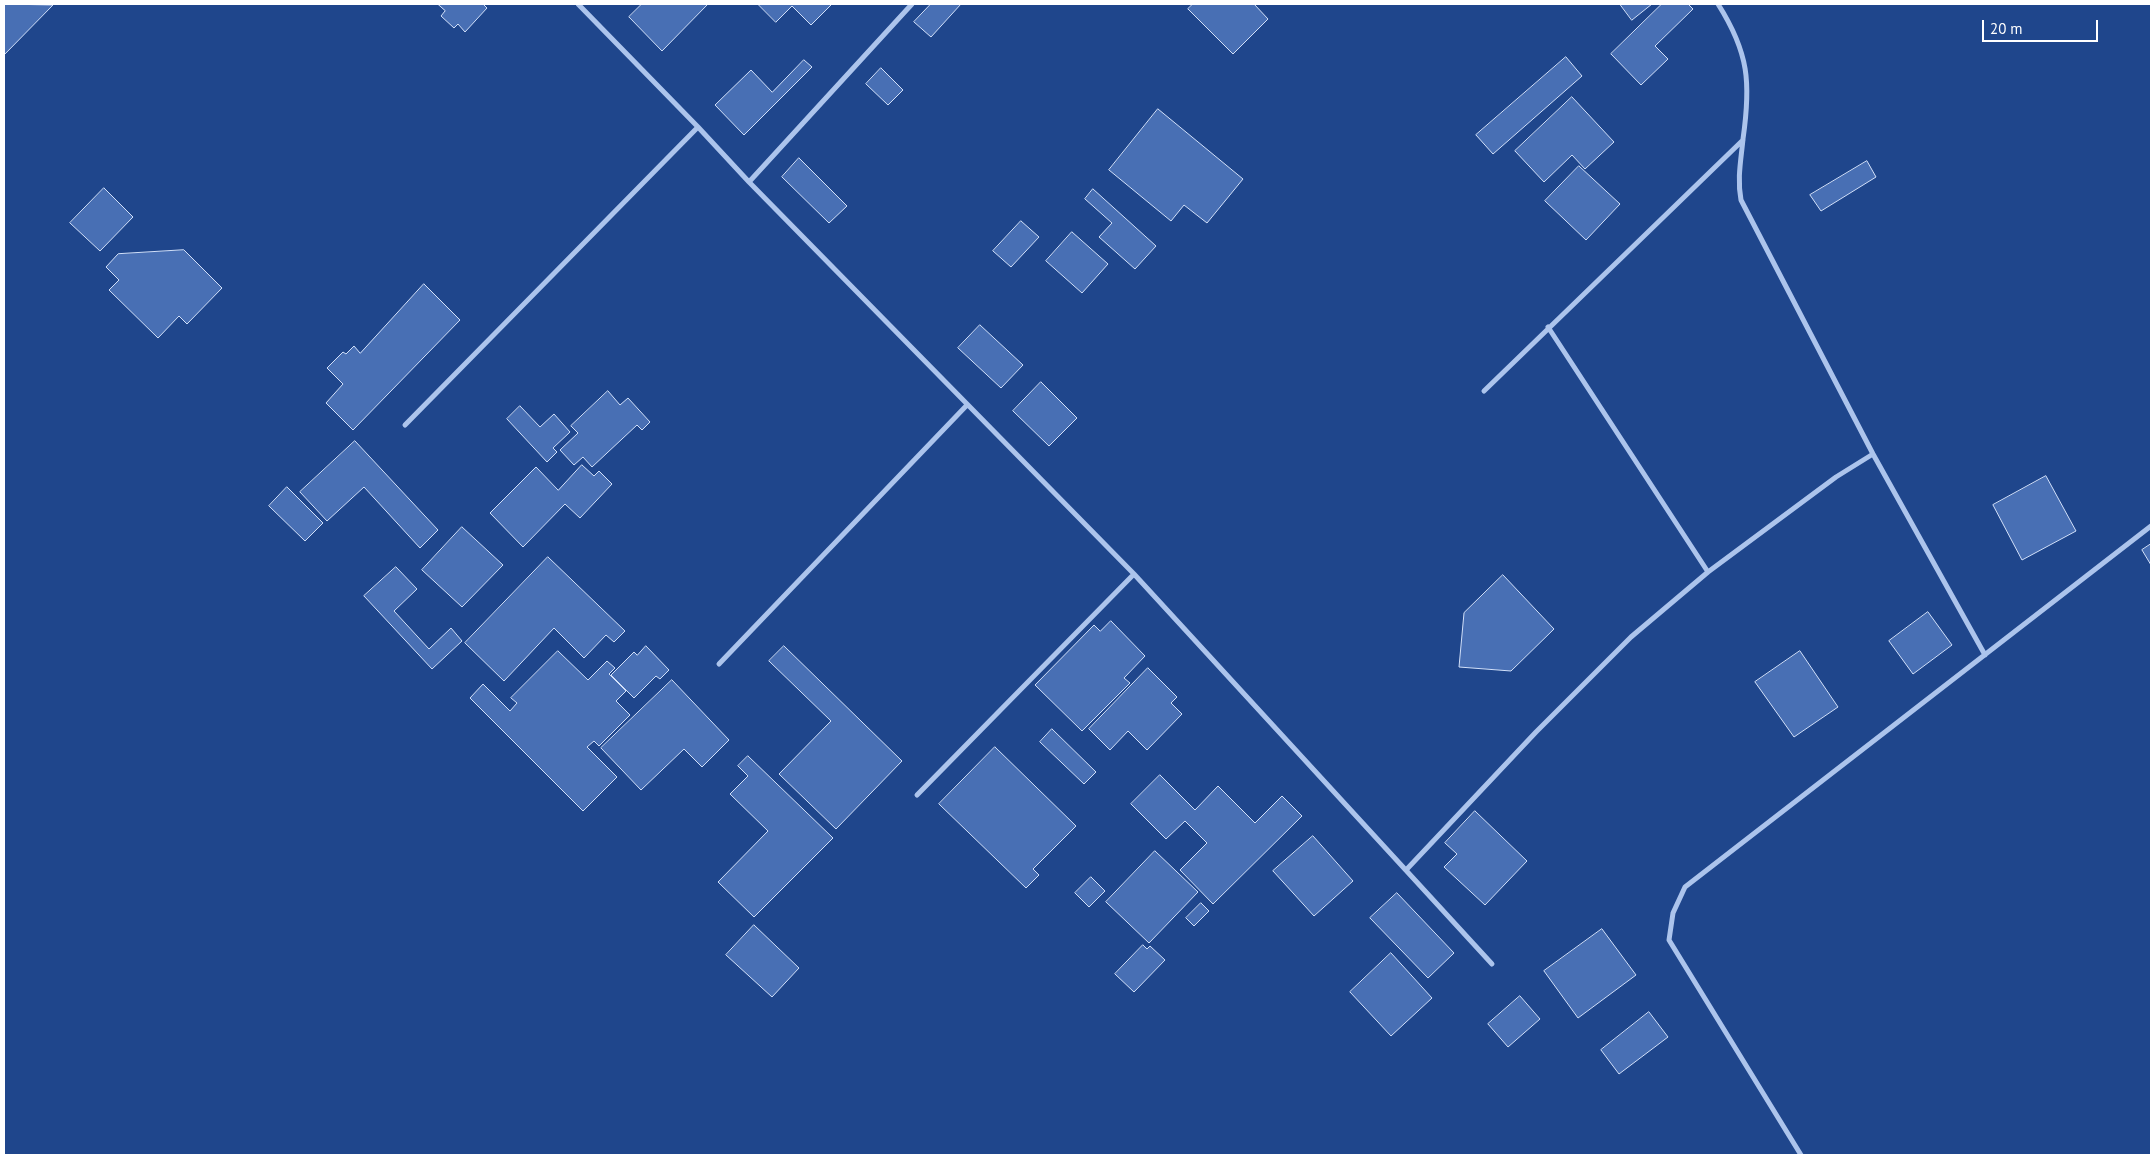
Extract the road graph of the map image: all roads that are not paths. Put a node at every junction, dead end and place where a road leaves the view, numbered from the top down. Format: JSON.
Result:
{"nodes":[{"id":1,"x":578,"y":4,"type":"edge"},
{"id":2,"x":912,"y":4,"type":"edge"},
{"id":3,"x":1718,"y":4,"type":"edge"},
{"id":4,"x":698,"y":127,"type":"junction"},
{"id":5,"x":1743,"y":140,"type":"junction"},
{"id":6,"x":749,"y":182,"type":"junction"},
{"id":7,"x":1548,"y":327,"type":"junction"},
{"id":8,"x":1484,"y":391,"type":"dead end"},
{"id":9,"x":967,"y":405,"type":"junction"},
{"id":10,"x":405,"y":425,"type":"dead end"},
{"id":11,"x":1873,"y":454,"type":"junction"},
{"id":12,"x":2151,"y":526,"type":"edge"},
{"id":13,"x":1708,"y":572,"type":"junction"},
{"id":14,"x":1134,"y":574,"type":"junction"},
{"id":15,"x":1985,"y":655,"type":"junction"},
{"id":16,"x":719,"y":664,"type":"dead end"},
{"id":17,"x":917,"y":795,"type":"dead end"},
{"id":18,"x":1407,"y":869,"type":"junction"},
{"id":19,"x":1492,"y":964,"type":"dead end"},
{"id":20,"x":1801,"y":1155,"type":"edge"}],
"edges":[{"from":1,"to":4,"type":"street"},
{"from":2,"to":6,"type":"street"},
{"from":3,"to":5,"type":"street"},
{"from":4,"to":6,"type":"street"},
{"from":4,"to":10,"type":"street"},
{"from":5,"to":7,"type":"street"},
{"from":5,"to":11,"type":"street"},
{"from":6,"to":9,"type":"street"},
{"from":7,"to":8,"type":"street"},
{"from":7,"to":13,"type":"street"},
{"from":9,"to":14,"type":"street"},
{"from":9,"to":16,"type":"street"},
{"from":11,"to":13,"type":"street"},
{"from":11,"to":15,"type":"street"},
{"from":12,"to":15,"type":"street"},
{"from":13,"to":18,"type":"street"},
{"from":14,"to":17,"type":"street"},
{"from":14,"to":18,"type":"street"},
{"from":15,"to":20,"type":"street"},
{"from":18,"to":19,"type":"street"}]}
